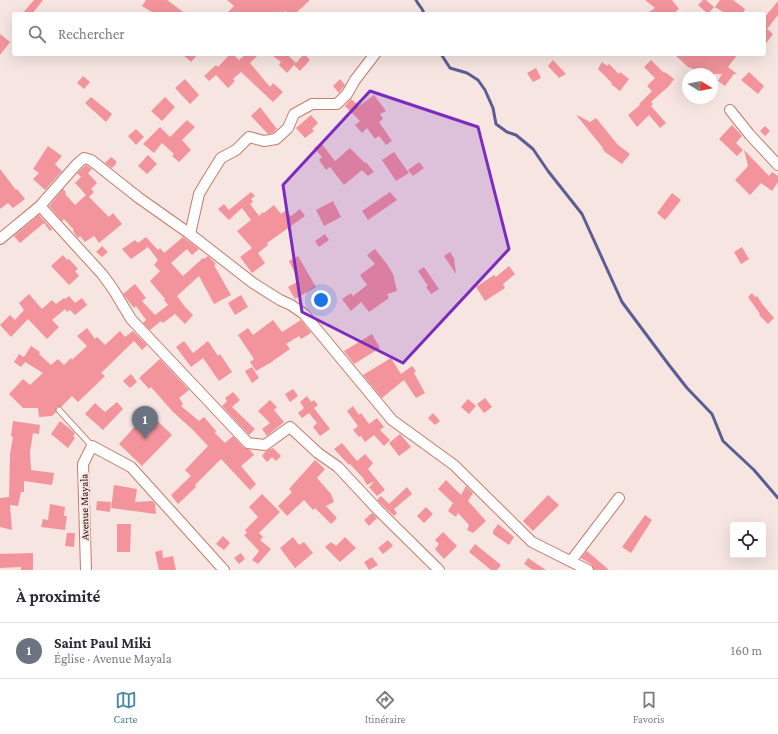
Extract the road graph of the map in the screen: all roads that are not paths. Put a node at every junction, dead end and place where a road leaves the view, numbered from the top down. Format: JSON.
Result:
{"nodes":[{"id":1,"x":373,"y":56,"type":"edge"},
{"id":2,"x":730,"y":110,"type":"dead end"},
{"id":3,"x":778,"y":165,"type":"edge"},
{"id":4,"x":40,"y":206,"type":"junction"},
{"id":5,"x":190,"y":234,"type":"junction"},
{"id":6,"x":0,"y":239,"type":"edge"},
{"id":7,"x":59,"y":410,"type":"dead end"},
{"id":8,"x":92,"y":446,"type":"junction"},
{"id":9,"x":619,"y":498,"type":"dead end"},
{"id":10,"x":574,"y":565,"type":"edge"},
{"id":11,"x":86,"y":570,"type":"edge"},
{"id":12,"x":224,"y":570,"type":"edge"},
{"id":13,"x":439,"y":570,"type":"edge"},
{"id":14,"x":588,"y":570,"type":"edge"}],
"edges":[{"from":1,"to":5,"type":"street"},
{"from":2,"to":3,"type":"street"},
{"from":4,"to":5,"type":"street"},
{"from":4,"to":6,"type":"street"},
{"from":4,"to":13,"type":"street"},
{"from":5,"to":10,"type":"street"},
{"from":7,"to":8,"type":"lane"},
{"from":8,"to":11,"type":"street","name":"Avenue Mayala"},
{"from":8,"to":12,"type":"street"},
{"from":9,"to":10,"type":"street"},
{"from":10,"to":14,"type":"street"}]}
